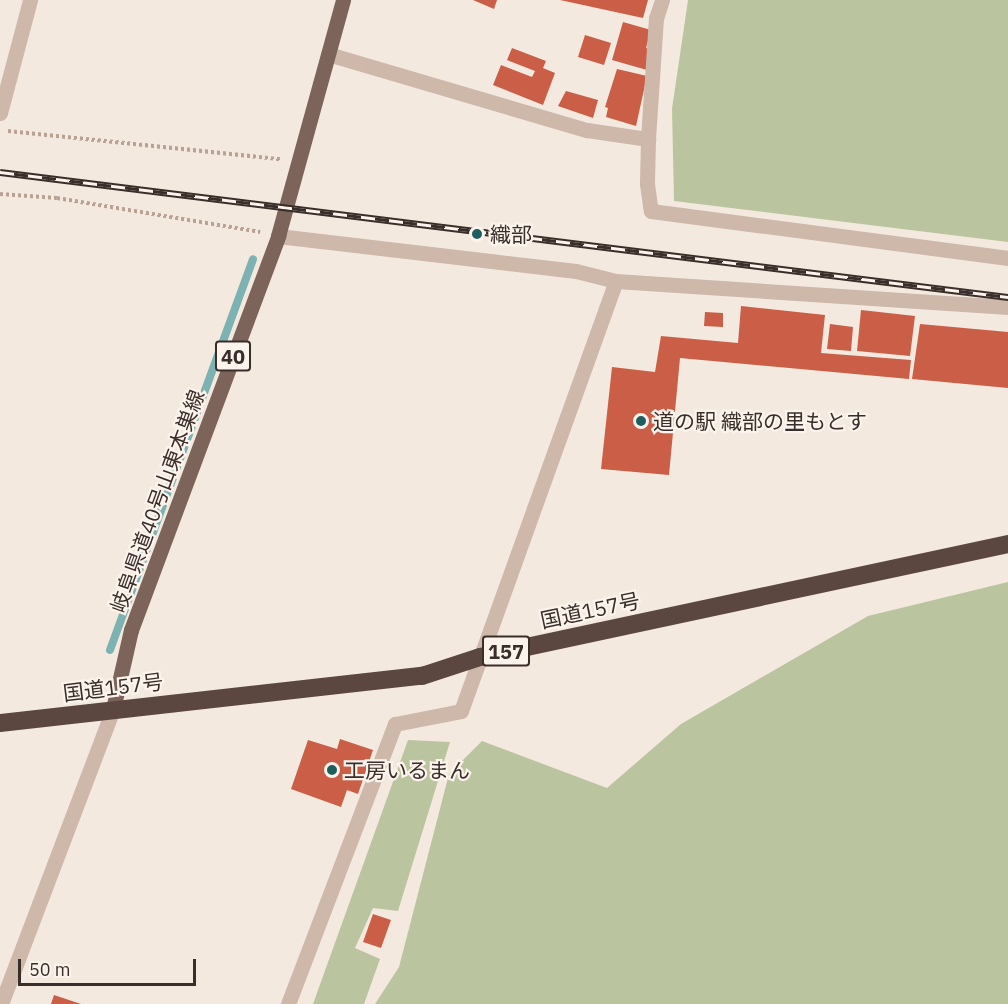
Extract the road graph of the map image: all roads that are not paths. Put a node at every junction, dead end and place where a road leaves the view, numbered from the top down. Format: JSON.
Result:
{"nodes":[{"id":1,"x":30,"y":0,"type":"edge"},
{"id":2,"x":343,"y":0,"type":"edge"},
{"id":3,"x":662,"y":0,"type":"edge"},
{"id":4,"x":328,"y":54,"type":"junction"},
{"id":5,"x":0,"y":113,"type":"edge"},
{"id":6,"x":648,"y":139,"type":"junction"},
{"id":7,"x":278,"y":236,"type":"junction"},
{"id":8,"x":1008,"y":258,"type":"edge"},
{"id":9,"x":616,"y":281,"type":"junction"},
{"id":10,"x":1008,"y":307,"type":"edge"},
{"id":11,"x":1008,"y":544,"type":"edge"},
{"id":12,"x":480,"y":657,"type":"junction"},
{"id":13,"x":113,"y":709,"type":"junction"},
{"id":14,"x":0,"y":723,"type":"edge"},
{"id":15,"x":1,"y":1004,"type":"edge"},
{"id":16,"x":288,"y":1004,"type":"edge"}],
"edges":[{"from":1,"to":5,"type":"street"},
{"from":2,"to":4,"type":"main road","name":"岐阜県道40号山東本巣線","number":"40"},
{"from":3,"to":6,"type":"street"},
{"from":4,"to":6,"type":"street"},
{"from":4,"to":7,"type":"main road","name":"岐阜県道40号山東本巣線","number":"40"},
{"from":6,"to":8,"type":"street"},
{"from":7,"to":9,"type":"street"},
{"from":7,"to":13,"type":"main road","name":"岐阜県道40号山東本巣線","number":"40"},
{"from":9,"to":10,"type":"street"},
{"from":9,"to":12,"type":"street"},
{"from":11,"to":12,"type":"highway","name":"国道157号","number":"157"},
{"from":12,"to":13,"type":"highway","name":"国道157号","number":"157"},
{"from":12,"to":16,"type":"street"},
{"from":13,"to":14,"type":"highway","name":"国道157号","number":"157"},
{"from":13,"to":15,"type":"street"}]}
